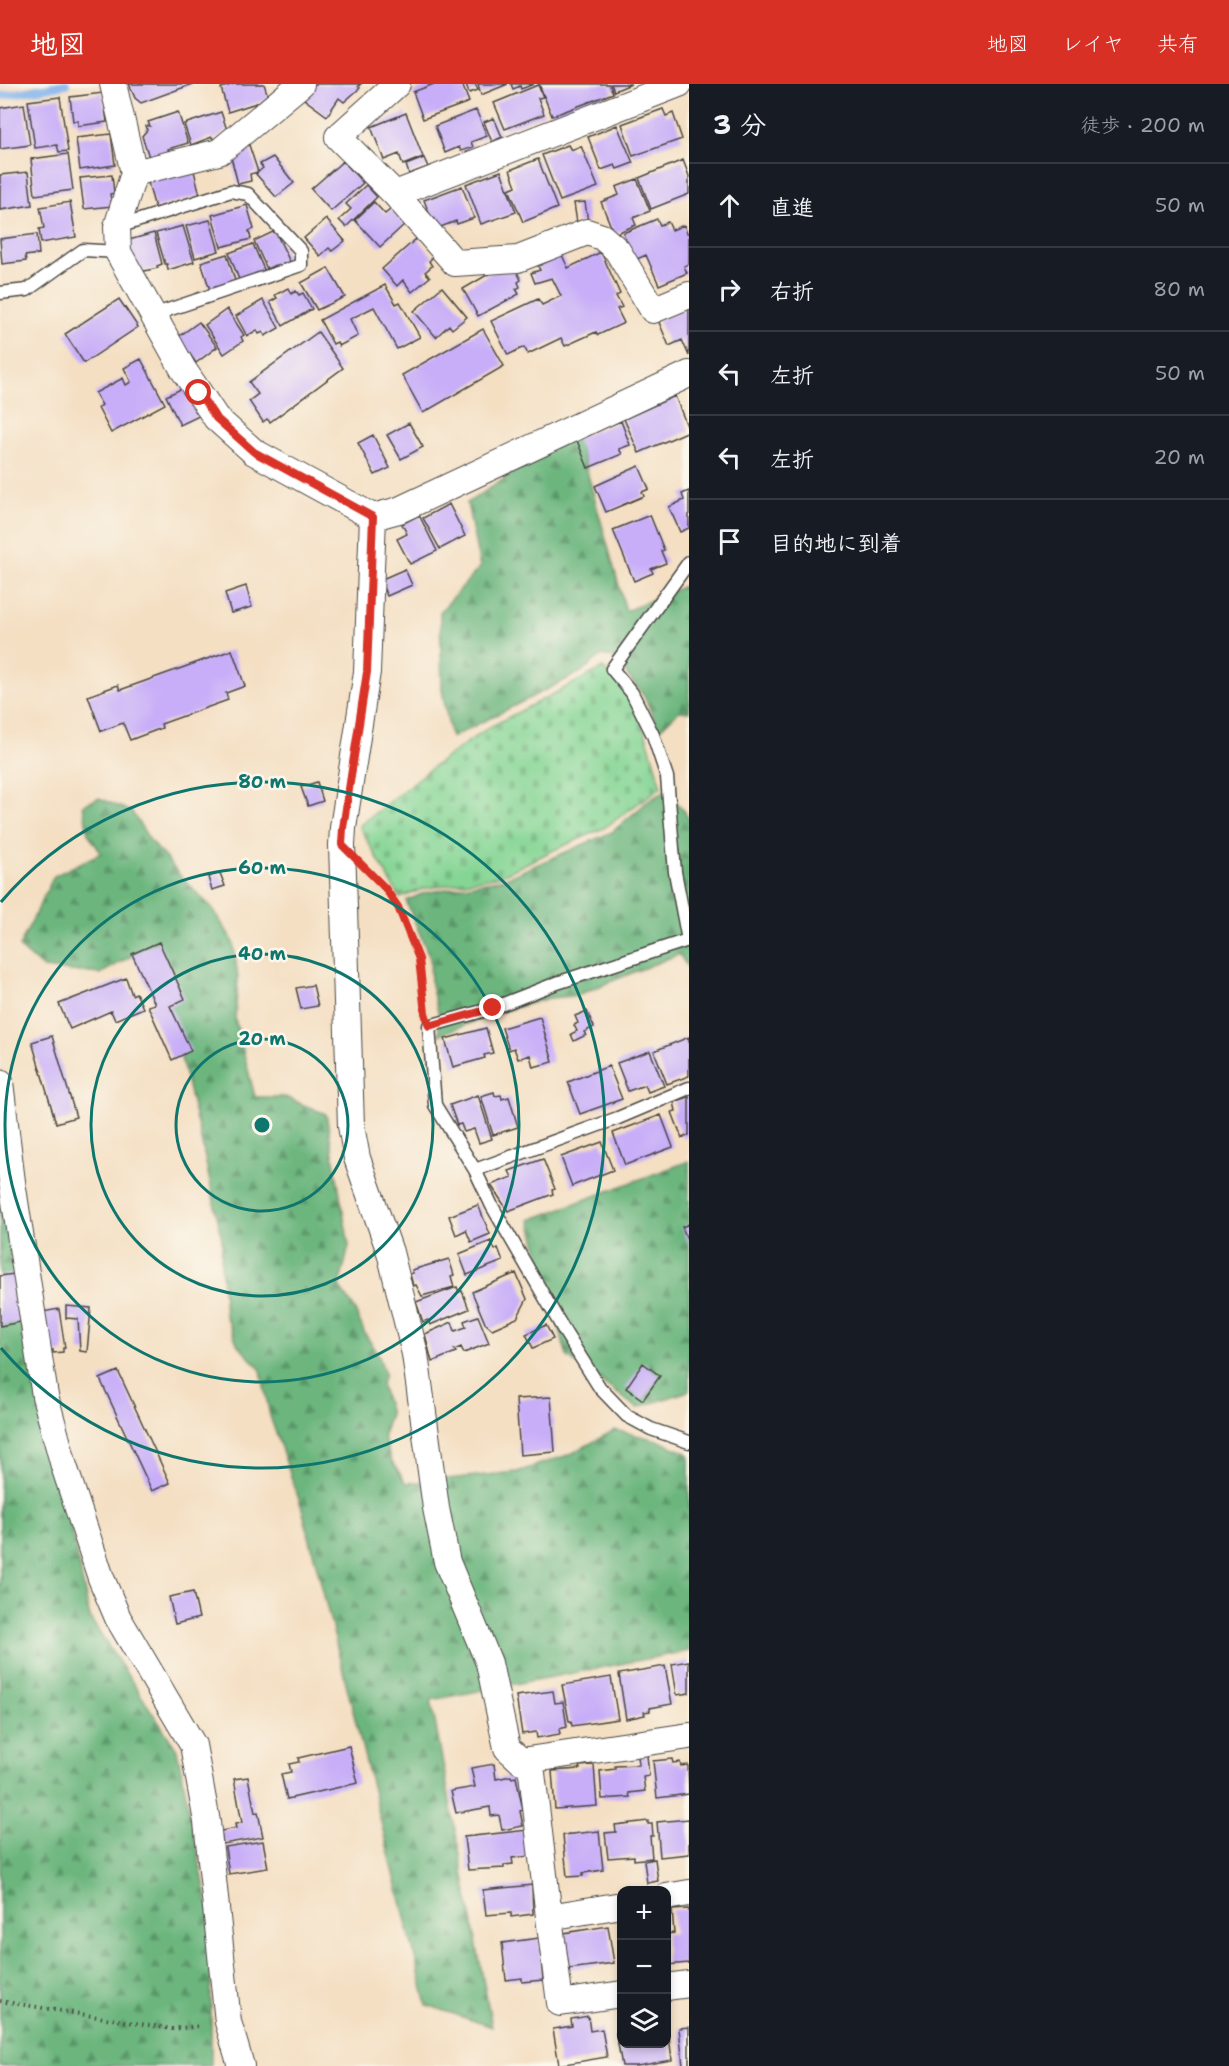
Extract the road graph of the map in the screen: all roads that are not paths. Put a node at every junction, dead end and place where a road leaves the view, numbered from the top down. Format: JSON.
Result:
{"nodes":[{"id":1,"x":113,"y":84,"type":"edge"},
{"id":2,"x":301,"y":84,"type":"edge"},
{"id":3,"x":397,"y":84,"type":"edge"},
{"id":4,"x":679,"y":84,"type":"edge"},
{"id":5,"x":134,"y":173,"type":"junction"},
{"id":6,"x":395,"y":194,"type":"junction"},
{"id":7,"x":118,"y":240,"type":"junction"},
{"id":8,"x":0,"y":293,"type":"edge"},
{"id":9,"x":689,"y":295,"type":"edge"},
{"id":10,"x":153,"y":315,"type":"junction"},
{"id":11,"x":689,"y":374,"type":"edge"},
{"id":12,"x":373,"y":517,"type":"junction"},
{"id":13,"x":689,"y":562,"type":"edge"},
{"id":14,"x":0,"y":1082,"type":"edge"},
{"id":15,"x":689,"y":1088,"type":"edge"},
{"id":16,"x":475,"y":1170,"type":"junction"},
{"id":17,"x":689,"y":1442,"type":"edge"},
{"id":18,"x":689,"y":1736,"type":"edge"},
{"id":19,"x":528,"y":1761,"type":"junction"},
{"id":20,"x":689,"y":1893,"type":"edge"},
{"id":21,"x":671,"y":1896,"type":"edge"},
{"id":22,"x":617,"y":1906,"type":"edge"},
{"id":23,"x":549,"y":1917,"type":"junction"},
{"id":24,"x":689,"y":1984,"type":"edge"},
{"id":25,"x":671,"y":1986,"type":"edge"},
{"id":26,"x":617,"y":1995,"type":"edge"},
{"id":27,"x":241,"y":2066,"type":"edge"}],
"edges":[{"from":1,"to":5,"type":"street"},
{"from":2,"to":5,"type":"street"},
{"from":3,"to":6,"type":"street"},
{"from":4,"to":6,"type":"street"},
{"from":5,"to":7,"type":"street"},
{"from":6,"to":9,"type":"street"},
{"from":7,"to":8,"type":"lane"},
{"from":7,"to":10,"type":"street"},
{"from":7,"to":10,"type":"lane"},
{"from":10,"to":12,"type":"street"},
{"from":11,"to":12,"type":"street"},
{"from":12,"to":19,"type":"street"},
{"from":13,"to":16,"type":"lane"},
{"from":14,"to":27,"type":"street"},
{"from":15,"to":16,"type":"lane"},
{"from":16,"to":17,"type":"lane"},
{"from":18,"to":19,"type":"street"},
{"from":19,"to":23,"type":"street"},
{"from":20,"to":21,"type":"street"},
{"from":22,"to":23,"type":"street"},
{"from":23,"to":26,"type":"street"},
{"from":24,"to":25,"type":"street"}]}
